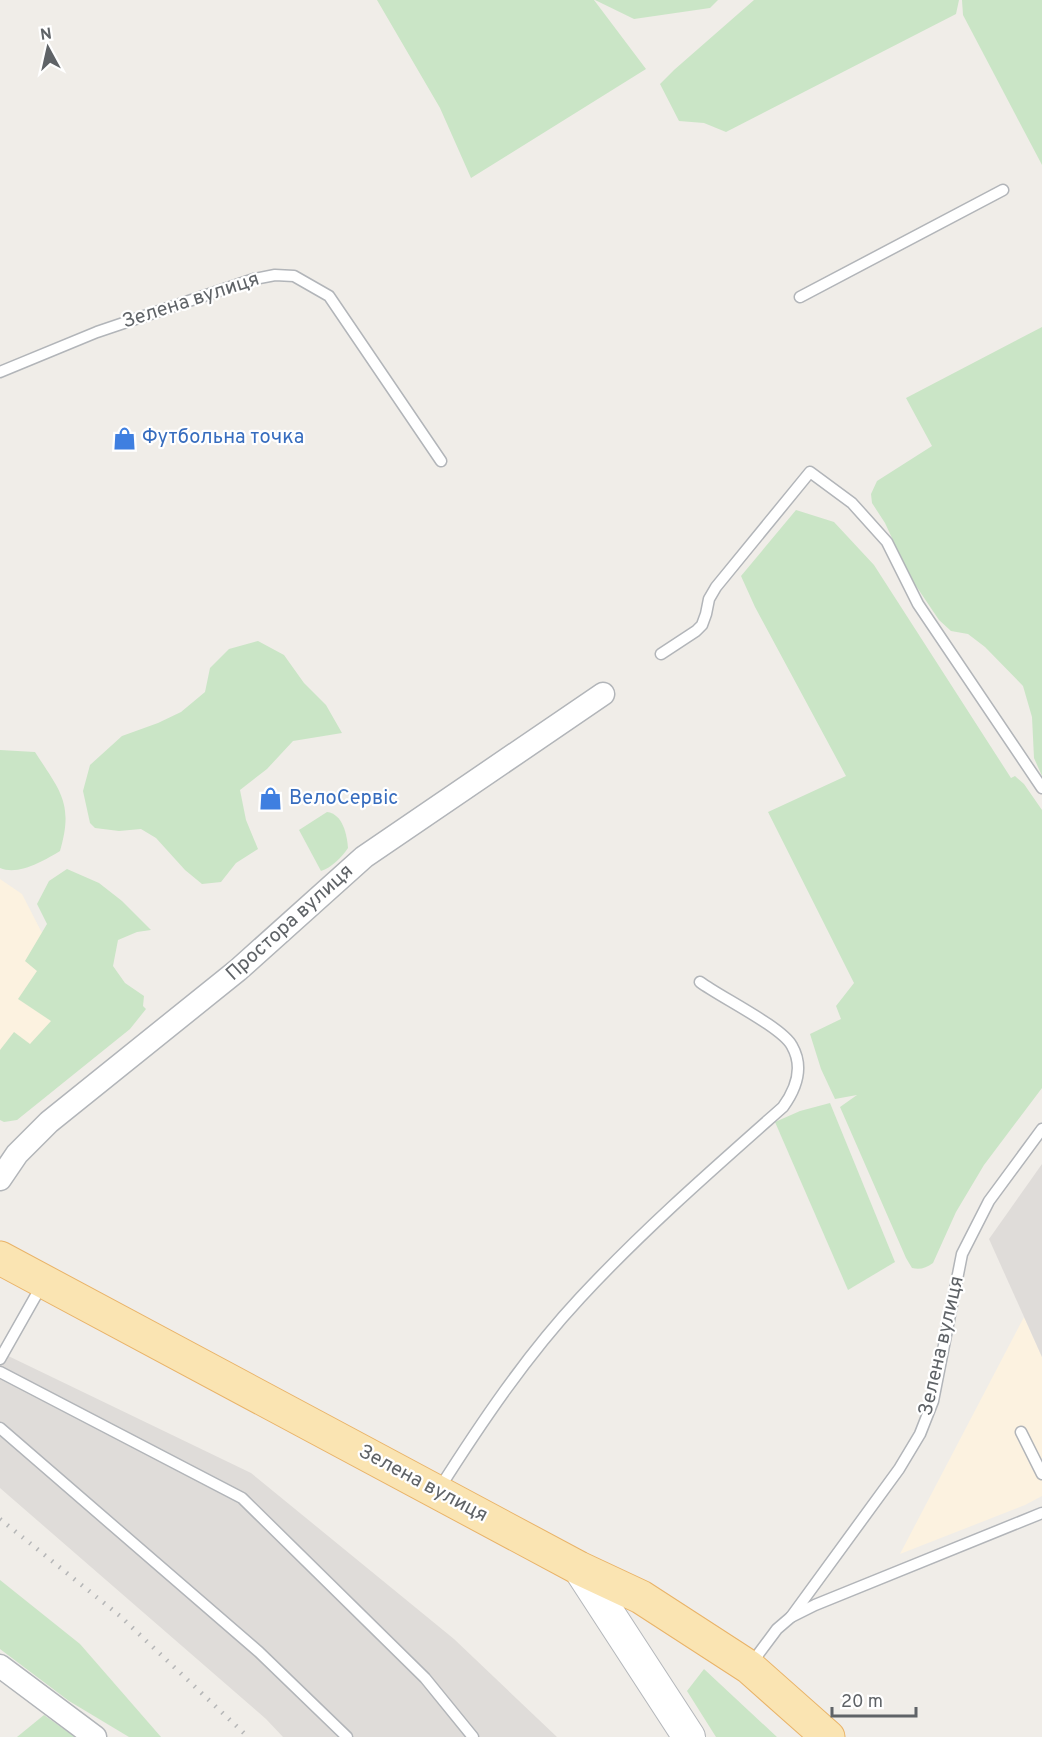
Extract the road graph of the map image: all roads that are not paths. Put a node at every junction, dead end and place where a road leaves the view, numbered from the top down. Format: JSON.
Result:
{"nodes":[{"id":1,"x":1003,"y":190,"type":"dead end"},
{"id":2,"x":800,"y":297,"type":"dead end"},
{"id":3,"x":0,"y":372,"type":"edge"},
{"id":4,"x":441,"y":461,"type":"dead end"},
{"id":5,"x":661,"y":654,"type":"dead end"},
{"id":6,"x":603,"y":694,"type":"dead end"},
{"id":7,"x":1042,"y":788,"type":"edge"},
{"id":8,"x":700,"y":982,"type":"dead end"},
{"id":9,"x":1042,"y":1129,"type":"edge"},
{"id":10,"x":0,"y":1179,"type":"edge"},
{"id":11,"x":0,"y":1258,"type":"edge"},
{"id":12,"x":43,"y":1283,"type":"junction"},
{"id":13,"x":0,"y":1359,"type":"edge"},
{"id":14,"x":0,"y":1372,"type":"edge"},
{"id":15,"x":0,"y":1428,"type":"edge"},
{"id":16,"x":1021,"y":1432,"type":"dead end"},
{"id":17,"x":1042,"y":1474,"type":"edge"},
{"id":18,"x":437,"y":1492,"type":"junction"},
{"id":19,"x":1042,"y":1514,"type":"edge"},
{"id":20,"x":579,"y":1568,"type":"junction"},
{"id":21,"x":791,"y":1617,"type":"junction"},
{"id":22,"x":0,"y":1666,"type":"edge"},
{"id":23,"x":749,"y":1667,"type":"junction"},
{"id":24,"x":94,"y":1737,"type":"edge"},
{"id":25,"x":347,"y":1737,"type":"edge"},
{"id":26,"x":473,"y":1737,"type":"edge"},
{"id":27,"x":689,"y":1737,"type":"edge"},
{"id":28,"x":828,"y":1737,"type":"edge"}],
"edges":[{"from":1,"to":2,"type":"lane"},
{"from":3,"to":4,"type":"lane","name":"Зелена вулиця"},
{"from":5,"to":7,"type":"lane"},
{"from":6,"to":10,"type":"street","name":"Простора вулиця"},
{"from":8,"to":18,"type":"lane"},
{"from":9,"to":21,"type":"lane","name":"Зелена вулиця"},
{"from":11,"to":12,"type":"main road","name":"Зелена вулиця"},
{"from":12,"to":13,"type":"lane"},
{"from":12,"to":18,"type":"main road","name":"Зелена вулиця"},
{"from":14,"to":26,"type":"lane"},
{"from":15,"to":25,"type":"lane"},
{"from":16,"to":17,"type":"lane"},
{"from":18,"to":20,"type":"main road","name":"Зелена вулиця"},
{"from":19,"to":21,"type":"lane"},
{"from":20,"to":23,"type":"main road","name":"Зелена вулиця"},
{"from":20,"to":27,"type":"main road"},
{"from":21,"to":23,"type":"lane"},
{"from":22,"to":24,"type":"street"},
{"from":23,"to":28,"type":"main road","name":"Зелена вулиця"}]}
